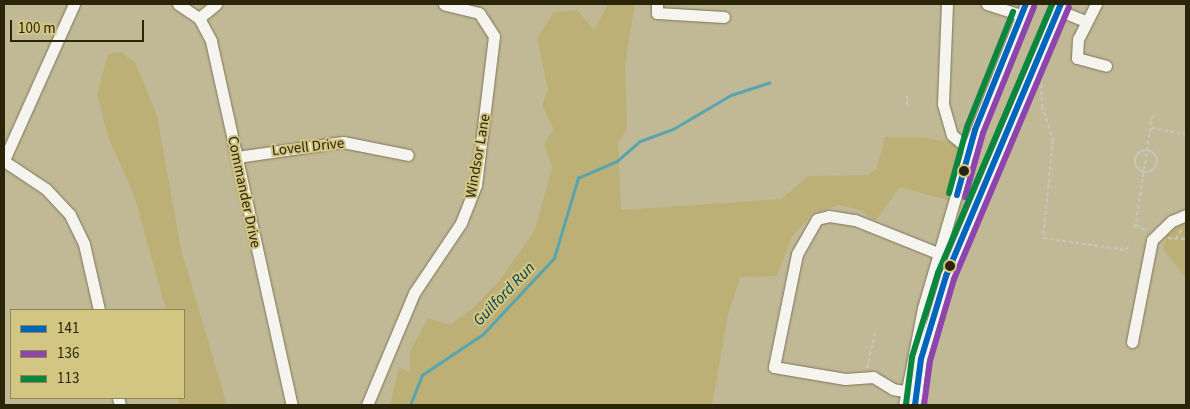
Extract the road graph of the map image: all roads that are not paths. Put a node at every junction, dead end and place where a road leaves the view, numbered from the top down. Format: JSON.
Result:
{"nodes":[{"id":1,"x":74,"y":4,"type":"edge"},
{"id":2,"x":178,"y":4,"type":"edge"},
{"id":3,"x":216,"y":4,"type":"edge"},
{"id":4,"x":444,"y":4,"type":"edge"},
{"id":5,"x":657,"y":4,"type":"edge"},
{"id":6,"x":947,"y":4,"type":"edge"},
{"id":7,"x":987,"y":4,"type":"edge"},
{"id":8,"x":1026,"y":4,"type":"edge"},
{"id":9,"x":1096,"y":4,"type":"edge"},
{"id":10,"x":1060,"y":7,"type":"edge"},
{"id":11,"x":1021,"y":15,"type":"junction"},
{"id":12,"x":724,"y":17,"type":"dead end"},
{"id":13,"x":199,"y":18,"type":"junction"},
{"id":14,"x":1085,"y":21,"type":"junction"},
{"id":15,"x":1106,"y":66,"type":"dead end"},
{"id":16,"x":970,"y":150,"type":"junction"},
{"id":17,"x":408,"y":155,"type":"dead end"},
{"id":18,"x":237,"y":157,"type":"junction"},
{"id":19,"x":4,"y":161,"type":"edge"},
{"id":20,"x":1186,"y":215,"type":"edge"},
{"id":21,"x":940,"y":254,"type":"junction"},
{"id":22,"x":99,"y":309,"type":"edge"},
{"id":23,"x":1132,"y":342,"type":"dead end"},
{"id":24,"x":913,"y":397,"type":"edge"},
{"id":25,"x":292,"y":405,"type":"edge"},
{"id":26,"x":367,"y":405,"type":"edge"},
{"id":27,"x":904,"y":405,"type":"edge"}],
"edges":[{"from":1,"to":19,"type":"street"},
{"from":2,"to":13,"type":"street","name":"Commander Drive"},
{"from":3,"to":13,"type":"street"},
{"from":4,"to":26,"type":"street","name":"Windsor Lane"},
{"from":5,"to":12,"type":"street"},
{"from":6,"to":16,"type":"street"},
{"from":7,"to":11,"type":"street"},
{"from":8,"to":11,"type":"street"},
{"from":9,"to":14,"type":"street"},
{"from":10,"to":14,"type":"street"},
{"from":10,"to":24,"type":"street"},
{"from":11,"to":16,"type":"street"},
{"from":13,"to":18,"type":"street","name":"Commander Drive"},
{"from":14,"to":15,"type":"street"},
{"from":16,"to":21,"type":"street"},
{"from":17,"to":18,"type":"street","name":"Lovell Drive"},
{"from":18,"to":25,"type":"street","name":"Commander Drive"},
{"from":19,"to":22,"type":"street"},
{"from":20,"to":23,"type":"street"},
{"from":21,"to":24,"type":"street"},
{"from":21,"to":24,"type":"street"},
{"from":24,"to":27,"type":"street"}]}
